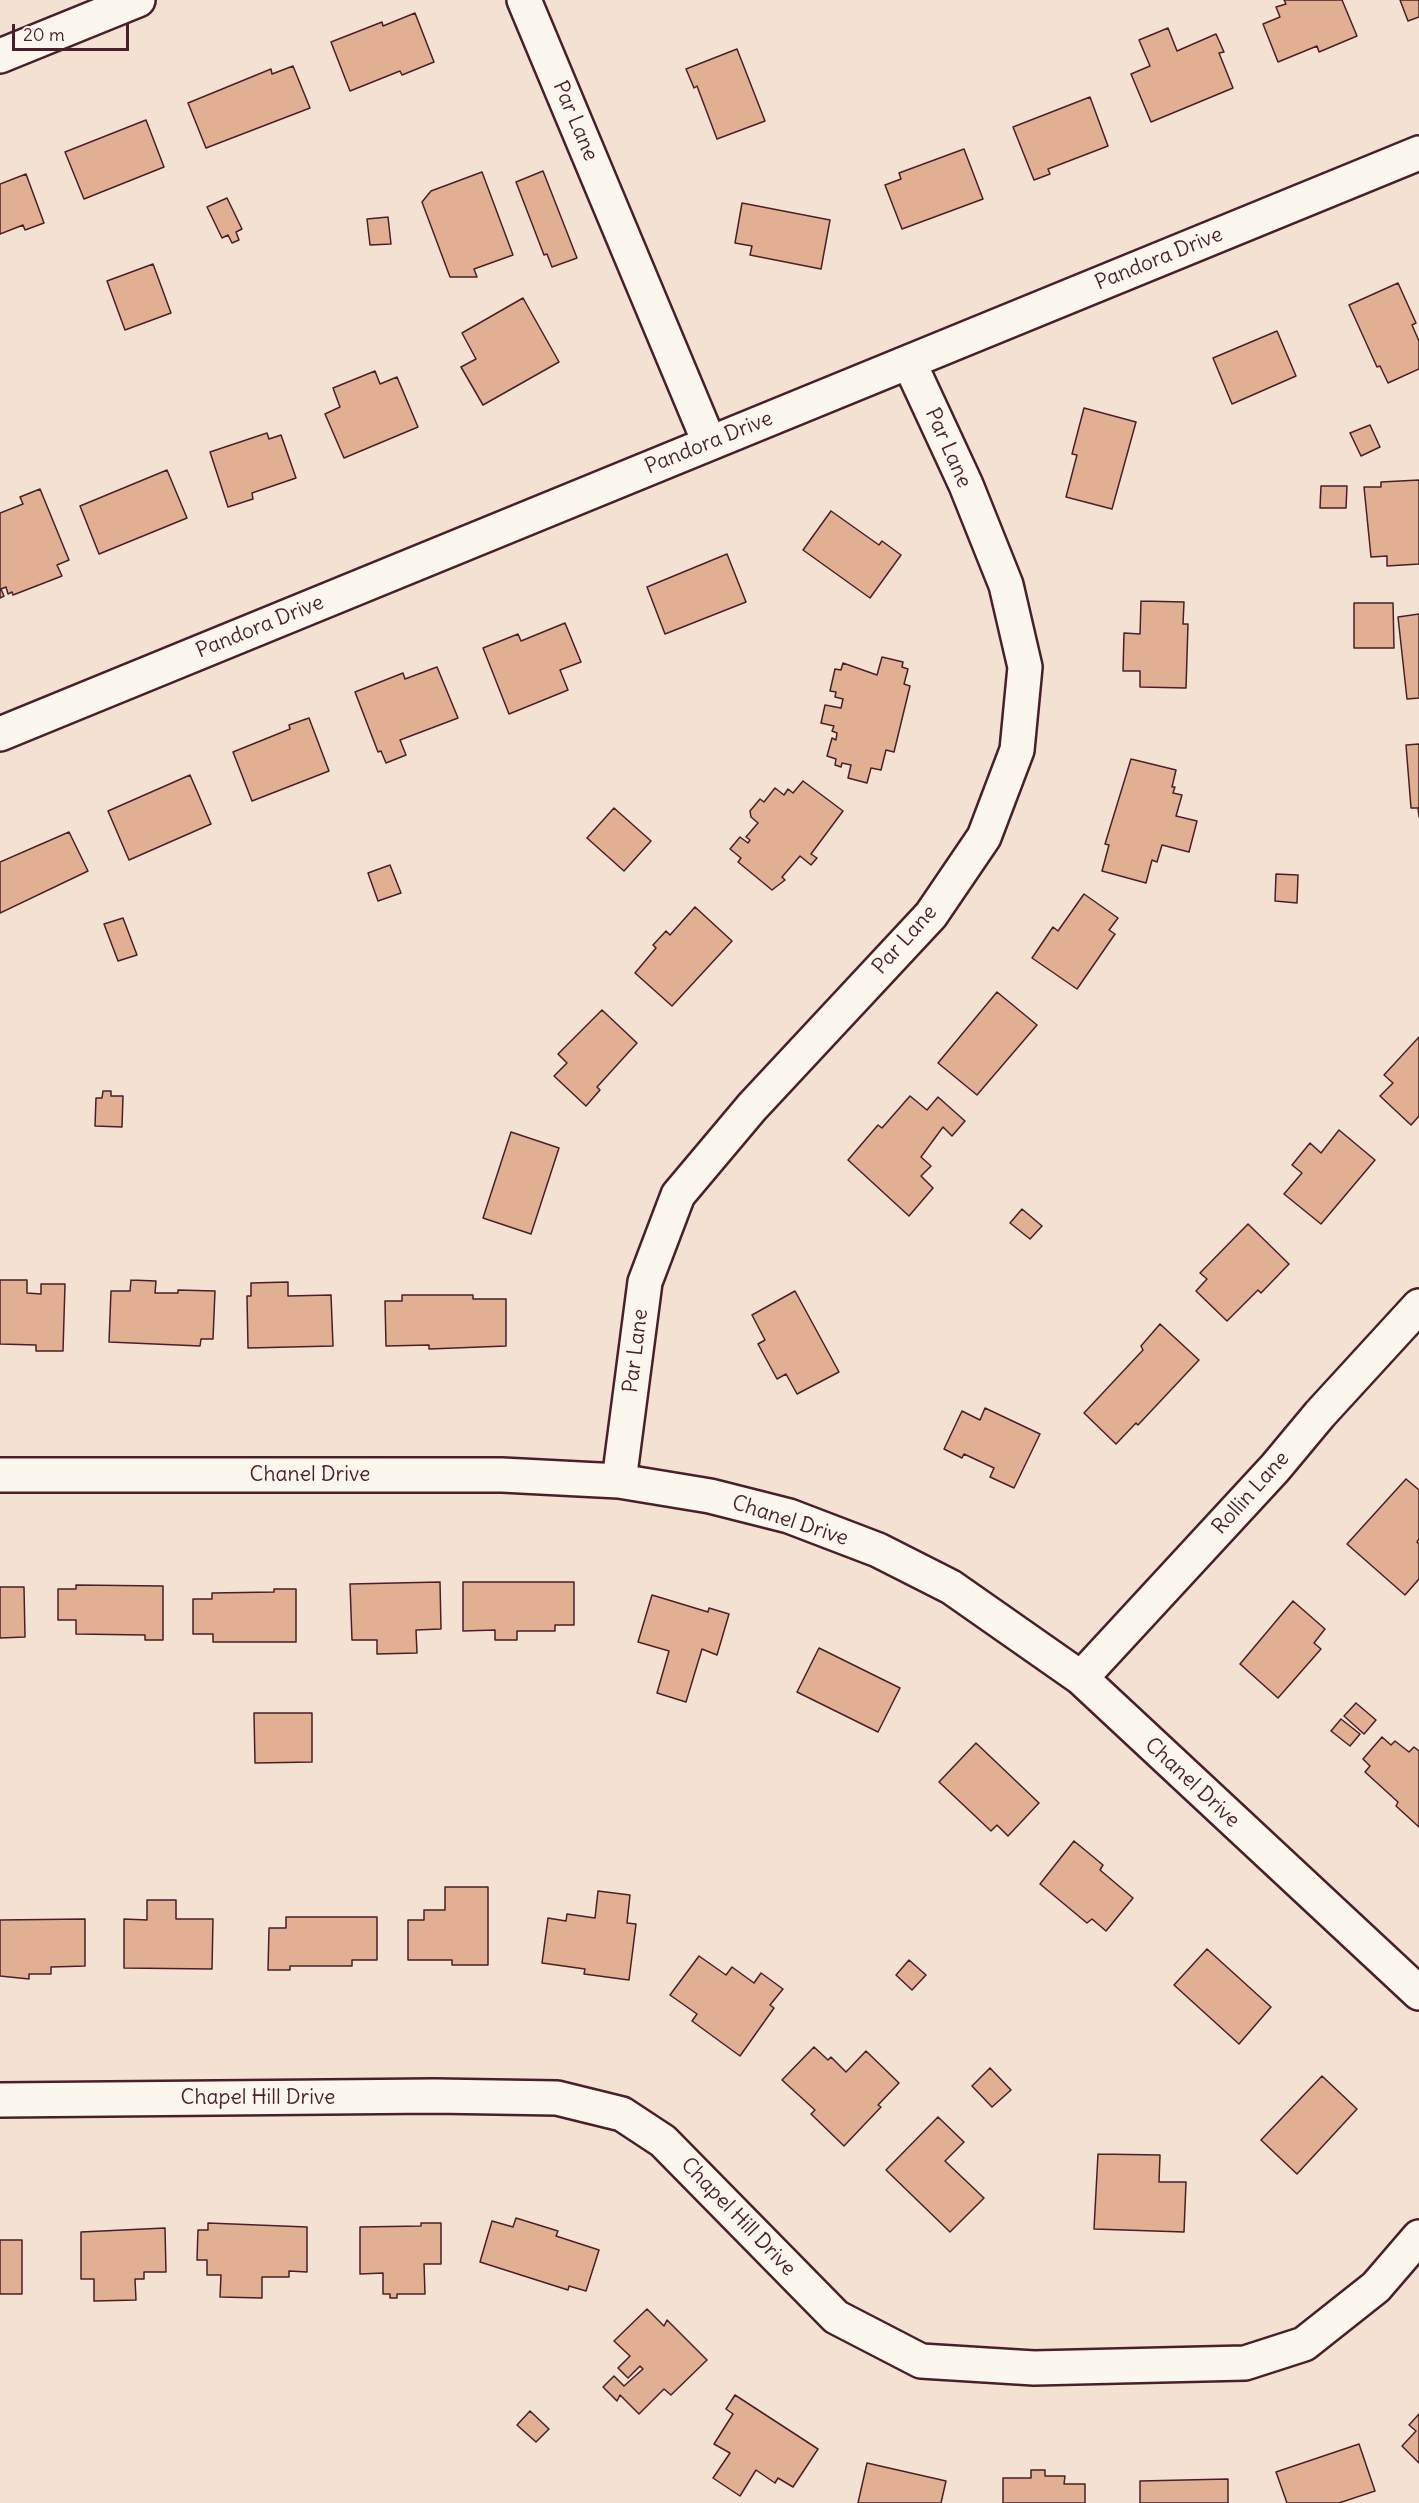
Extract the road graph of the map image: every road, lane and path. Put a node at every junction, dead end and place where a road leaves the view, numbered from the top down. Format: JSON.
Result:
{"nodes":[{"id":1,"x":138,"y":0,"type":"edge"},
{"id":2,"x":524,"y":0,"type":"edge"},
{"id":3,"x":0,"y":56,"type":"edge"},
{"id":4,"x":1419,"y":153,"type":"edge"},
{"id":5,"x":909,"y":362,"type":"junction"},
{"id":6,"x":709,"y":442,"type":"junction"},
{"id":7,"x":0,"y":734,"type":"edge"},
{"id":8,"x":1419,"y":1306,"type":"edge"},
{"id":9,"x":0,"y":1475,"type":"edge"},
{"id":10,"x":619,"y":1480,"type":"junction"},
{"id":11,"x":1081,"y":1678,"type":"junction"},
{"id":12,"x":1419,"y":1993,"type":"edge"},
{"id":13,"x":0,"y":2100,"type":"edge"},
{"id":14,"x":1419,"y":2237,"type":"edge"}],
"edges":[{"from":1,"to":3,"type":"street"},
{"from":2,"to":6,"type":"street","name":"Par Lane"},
{"from":4,"to":5,"type":"street","name":"Pandora Drive"},
{"from":5,"to":6,"type":"street","name":"Pandora Drive"},
{"from":5,"to":10,"type":"street","name":"Par Lane"},
{"from":6,"to":7,"type":"street","name":"Pandora Drive"},
{"from":8,"to":11,"type":"street","name":"Rollin Lane"},
{"from":9,"to":10,"type":"street","name":"Chanel Drive"},
{"from":10,"to":11,"type":"street","name":"Chanel Drive"},
{"from":11,"to":12,"type":"street","name":"Chanel Drive"},
{"from":13,"to":14,"type":"street","name":"Chapel Hill Drive"}]}
